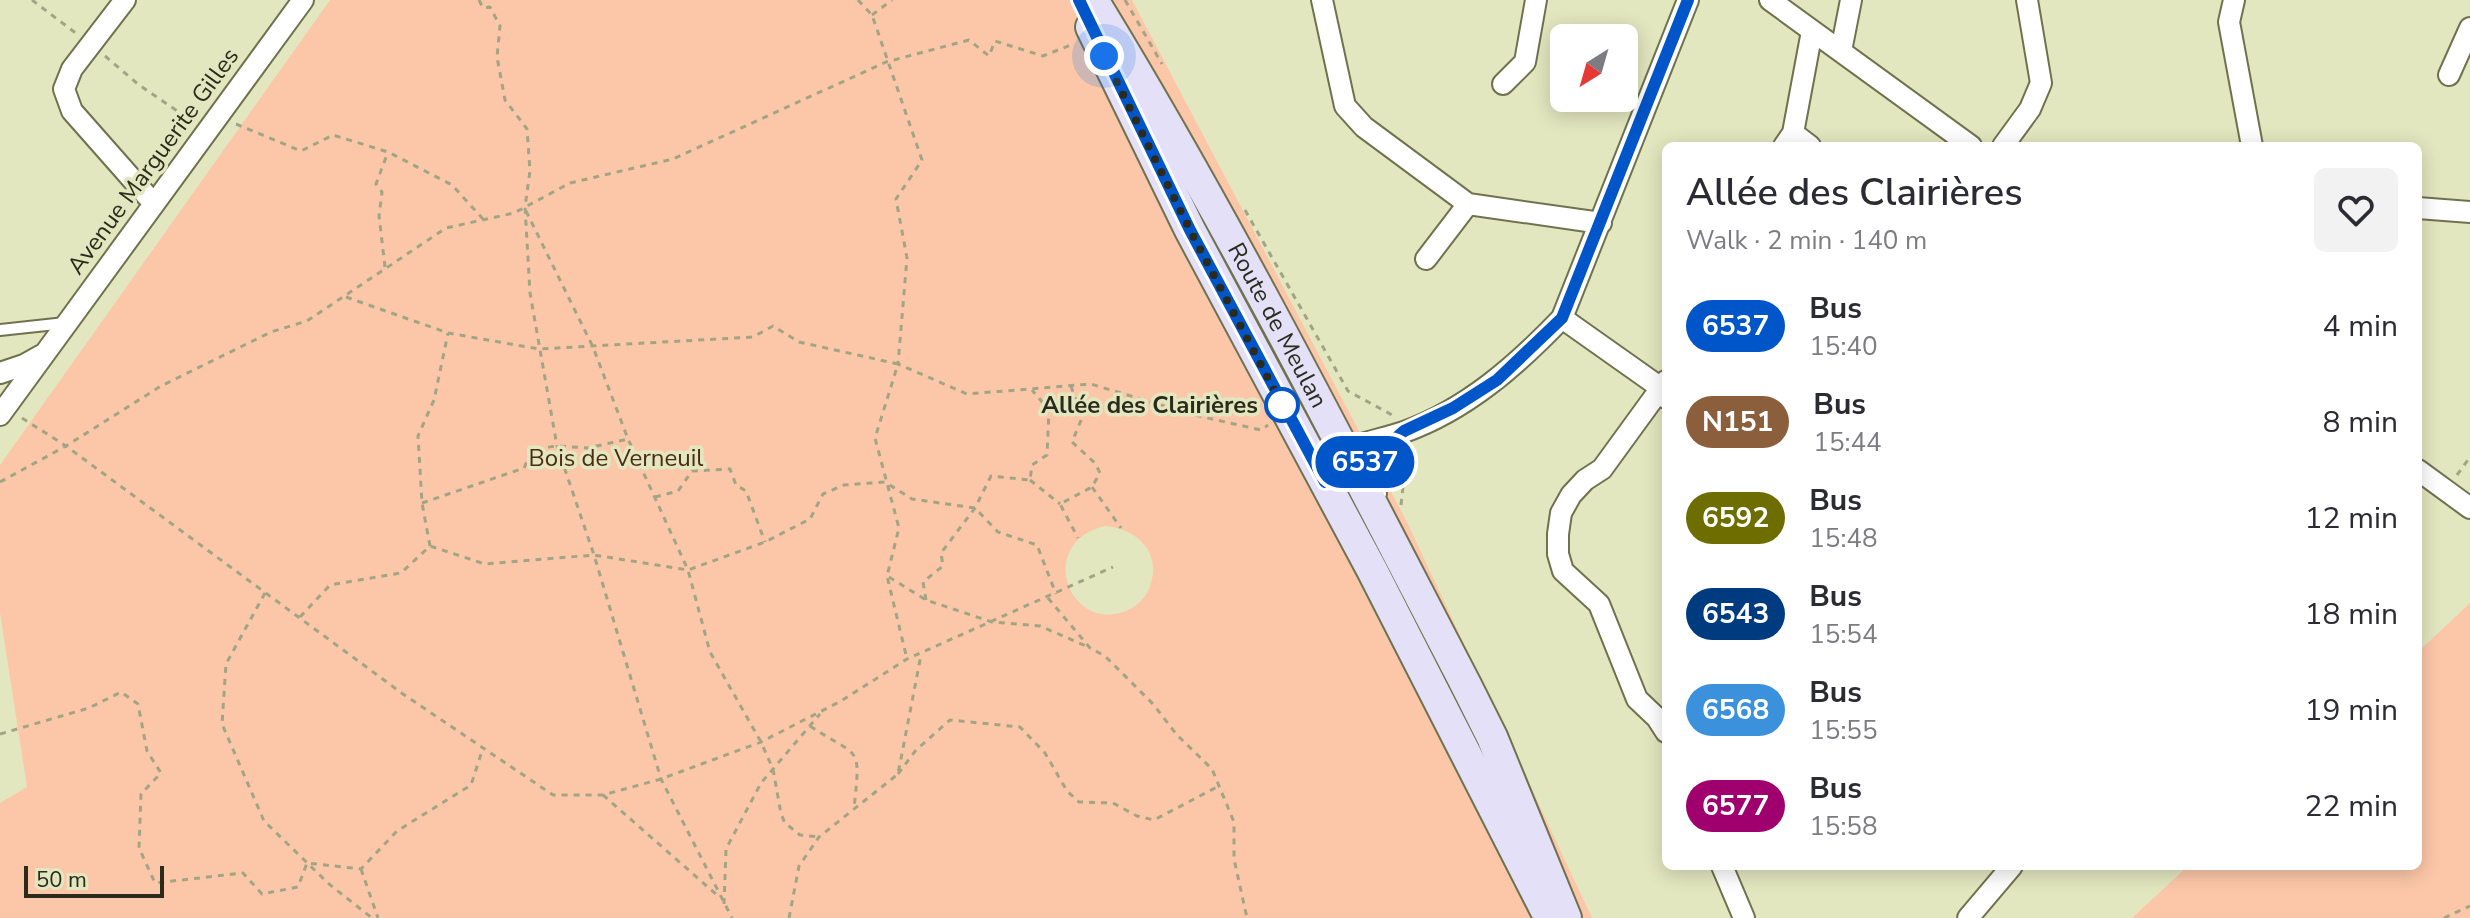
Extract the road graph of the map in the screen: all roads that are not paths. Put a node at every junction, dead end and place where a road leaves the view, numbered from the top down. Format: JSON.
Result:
{"nodes":[{"id":1,"x":125,"y":0,"type":"edge"},
{"id":2,"x":303,"y":0,"type":"edge"},
{"id":3,"x":1079,"y":0,"type":"edge"},
{"id":4,"x":1093,"y":0,"type":"edge"},
{"id":5,"x":1322,"y":0,"type":"edge"},
{"id":6,"x":1536,"y":0,"type":"edge"},
{"id":7,"x":1688,"y":0,"type":"edge"},
{"id":8,"x":1770,"y":0,"type":"edge"},
{"id":9,"x":1851,"y":0,"type":"edge"},
{"id":10,"x":2027,"y":0,"type":"edge"},
{"id":11,"x":2234,"y":0,"type":"edge"},
{"id":12,"x":2470,"y":28,"type":"edge"},
{"id":13,"x":1812,"y":31,"type":"junction"},
{"id":14,"x":1841,"y":51,"type":"junction"},
{"id":15,"x":2449,"y":75,"type":"dead end"},
{"id":16,"x":1503,"y":84,"type":"dead end"},
{"id":17,"x":1788,"y":140,"type":"edge"},
{"id":18,"x":1966,"y":142,"type":"edge"},
{"id":19,"x":2006,"y":142,"type":"edge"},
{"id":20,"x":2251,"y":142,"type":"edge"},
{"id":21,"x":155,"y":202,"type":"junction"},
{"id":22,"x":1468,"y":204,"type":"junction"},
{"id":23,"x":2422,"y":208,"type":"edge"},
{"id":24,"x":2470,"y":212,"type":"edge"},
{"id":25,"x":1601,"y":223,"type":"junction"},
{"id":26,"x":1426,"y":259,"type":"dead end"},
{"id":27,"x":1562,"y":318,"type":"junction"},
{"id":28,"x":67,"y":323,"type":"junction"},
{"id":29,"x":0,"y":330,"type":"edge"},
{"id":30,"x":45,"y":352,"type":"junction"},
{"id":31,"x":0,"y":373,"type":"edge"},
{"id":32,"x":1662,"y":388,"type":"edge"},
{"id":33,"x":1662,"y":392,"type":"edge"},
{"id":34,"x":1,"y":407,"type":"edge"},
{"id":35,"x":1399,"y":436,"type":"junction"},
{"id":36,"x":1349,"y":459,"type":"junction"},
{"id":37,"x":1320,"y":473,"type":"junction"},
{"id":38,"x":2422,"y":479,"type":"edge"},
{"id":39,"x":2470,"y":508,"type":"edge"},
{"id":40,"x":1411,"y":579,"type":"junction"},
{"id":41,"x":1662,"y":726,"type":"edge"},
{"id":42,"x":1724,"y":870,"type":"edge"},
{"id":43,"x":2009,"y":870,"type":"edge"},
{"id":44,"x":1550,"y":918,"type":"edge"},
{"id":45,"x":1566,"y":918,"type":"edge"},
{"id":46,"x":1744,"y":918,"type":"edge"},
{"id":47,"x":1968,"y":918,"type":"edge"}],
"edges":[{"from":1,"to":21,"type":"street"},
{"from":2,"to":21,"type":"street","name":"Avenue Marguerite Gilles"},
{"from":3,"to":37,"type":"main road","name":"Route de Meulan"},
{"from":4,"to":36,"type":"main road","name":"Route de Meulan"},
{"from":5,"to":22,"type":"street"},
{"from":6,"to":16,"type":"street"},
{"from":7,"to":25,"type":"street"},
{"from":8,"to":13,"type":"street"},
{"from":9,"to":14,"type":"street"},
{"from":10,"to":19,"type":"street"},
{"from":11,"to":20,"type":"street"},
{"from":12,"to":15,"type":"street"},
{"from":13,"to":14,"type":"street"},
{"from":13,"to":17,"type":"street"},
{"from":14,"to":18,"type":"street"},
{"from":21,"to":28,"type":"street","name":"Avenue Marguerite Gilles"},
{"from":22,"to":25,"type":"street"},
{"from":22,"to":26,"type":"street"},
{"from":23,"to":24,"type":"street"},
{"from":25,"to":27,"type":"street"},
{"from":27,"to":32,"type":"street"},
{"from":27,"to":35,"type":"street"},
{"from":28,"to":29,"type":"lane"},
{"from":28,"to":30,"type":"street","name":"Avenue Marguerite Gilles"},
{"from":30,"to":31,"type":"street","name":"Avenue Marguerite Gilles"},
{"from":30,"to":34,"type":"street","name":"Avenue Marguerite Gilles"},
{"from":33,"to":41,"type":"street"},
{"from":35,"to":36,"type":"street"},
{"from":35,"to":40,"type":"lane"},
{"from":36,"to":37,"type":"street"},
{"from":36,"to":40,"type":"main road","name":"Route de Meulan"},
{"from":37,"to":44,"type":"main road","name":"Route de Meulan"},
{"from":38,"to":39,"type":"street"},
{"from":40,"to":45,"type":"main road","name":"Route de Meulan"},
{"from":42,"to":46,"type":"street"},
{"from":43,"to":47,"type":"street"}]}
